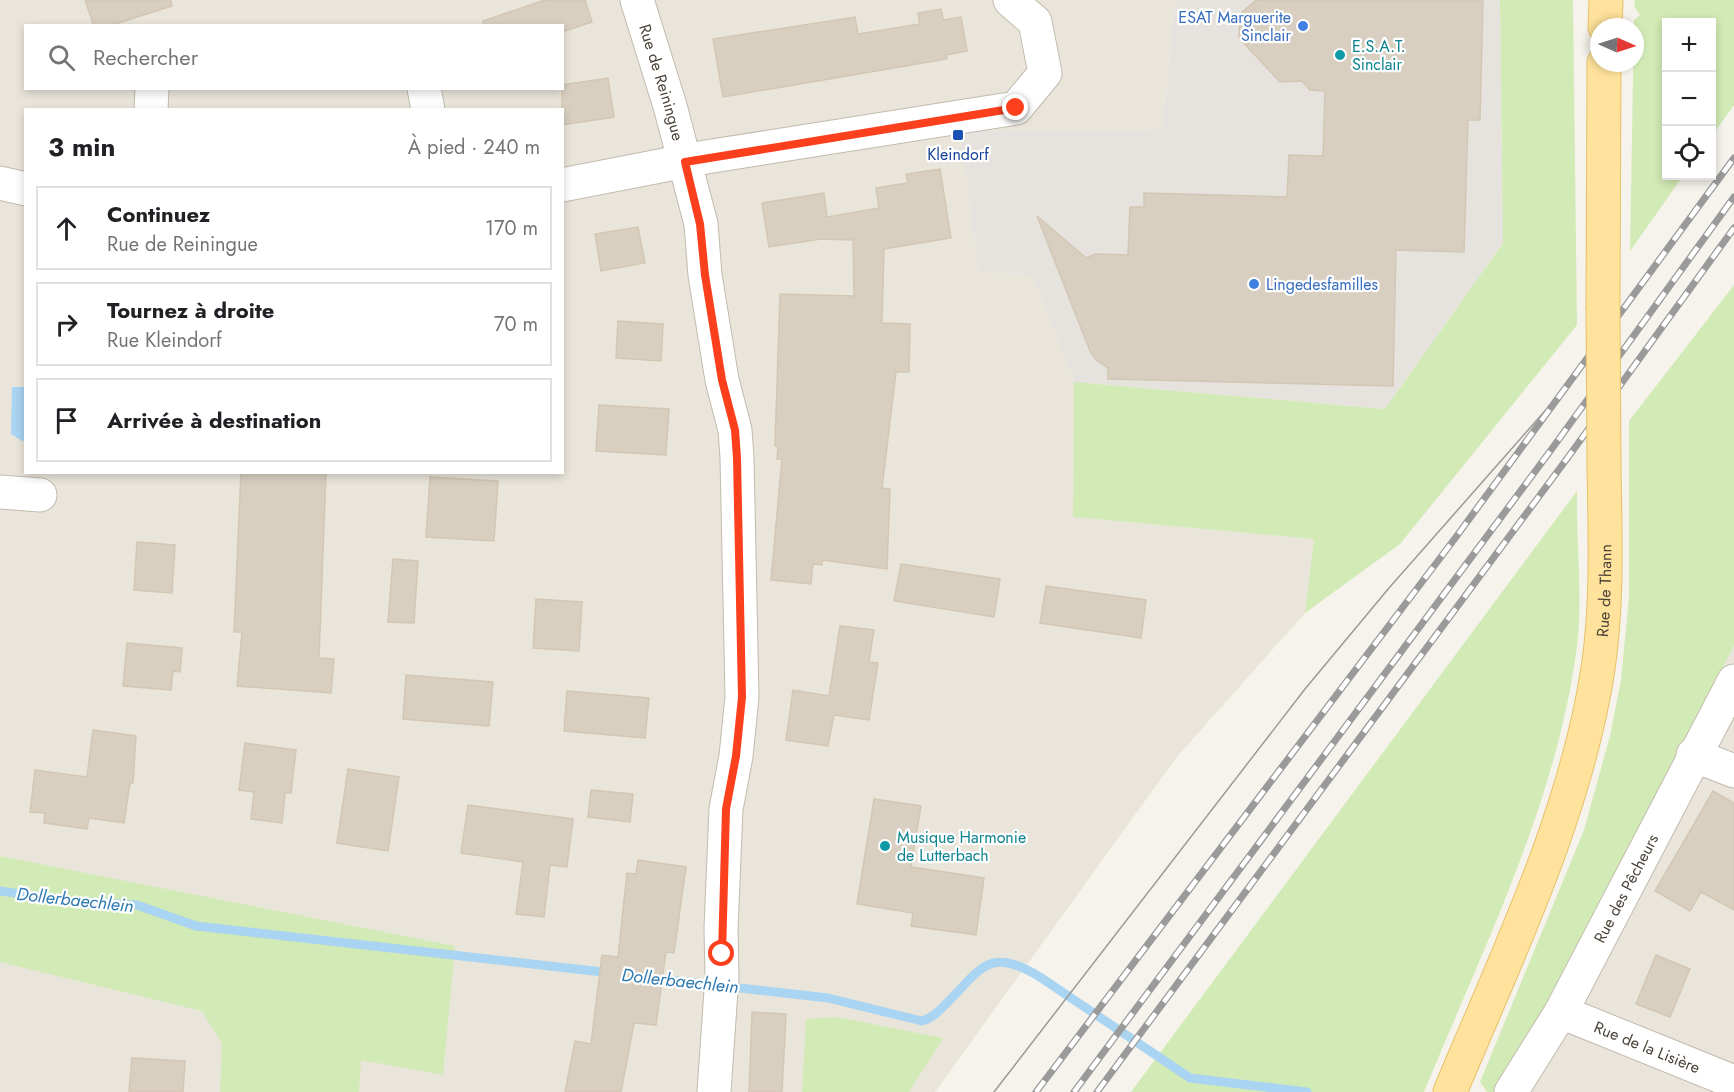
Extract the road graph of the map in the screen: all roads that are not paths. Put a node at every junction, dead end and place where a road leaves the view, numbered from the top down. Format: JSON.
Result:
{"nodes":[{"id":1,"x":638,"y":0,"type":"edge"},
{"id":2,"x":1010,"y":0,"type":"edge"},
{"id":3,"x":1606,"y":0,"type":"edge"},
{"id":4,"x":1605,"y":18,"type":"edge"},
{"id":5,"x":1604,"y":72,"type":"edge"},
{"id":6,"x":153,"y":90,"type":"edge"},
{"id":7,"x":424,"y":90,"type":"edge"},
{"id":8,"x":152,"y":108,"type":"edge"},
{"id":9,"x":428,"y":108,"type":"edge"},
{"id":10,"x":685,"y":162,"type":"junction"},
{"id":11,"x":0,"y":183,"type":"edge"},
{"id":12,"x":564,"y":185,"type":"edge"},
{"id":13,"x":24,"y":189,"type":"edge"},
{"id":14,"x":0,"y":492,"type":"edge"},
{"id":15,"x":40,"y":495,"type":"dead end"},
{"id":16,"x":1734,"y":681,"type":"edge"},
{"id":17,"x":1693,"y":754,"type":"junction"},
{"id":18,"x":1734,"y":771,"type":"edge"},
{"id":19,"x":1561,"y":1012,"type":"junction"},
{"id":20,"x":1734,"y":1082,"type":"edge"},
{"id":21,"x":714,"y":1092,"type":"edge"},
{"id":22,"x":1450,"y":1092,"type":"edge"},
{"id":23,"x":1511,"y":1092,"type":"edge"}],
"edges":[{"from":1,"to":10,"type":"street","name":"Rue de Reiningue"},
{"from":2,"to":10,"type":"street"},
{"from":3,"to":4,"type":"main road"},
{"from":5,"to":22,"type":"main road","name":"Rue de Thann","bridge":true},
{"from":6,"to":8,"type":"street"},
{"from":7,"to":9,"type":"street"},
{"from":10,"to":12,"type":"street"},
{"from":10,"to":21,"type":"street","name":"Rue de Reiningue"},
{"from":11,"to":13,"type":"street"},
{"from":14,"to":15,"type":"street"},
{"from":16,"to":17,"type":"street","name":"Rue des Pêcheurs"},
{"from":17,"to":18,"type":"street"},
{"from":17,"to":19,"type":"street","name":"Rue des Pêcheurs"},
{"from":19,"to":20,"type":"street","name":"Rue de la Lisière"},
{"from":19,"to":23,"type":"street","name":"Rue des Pêcheurs"}]}
